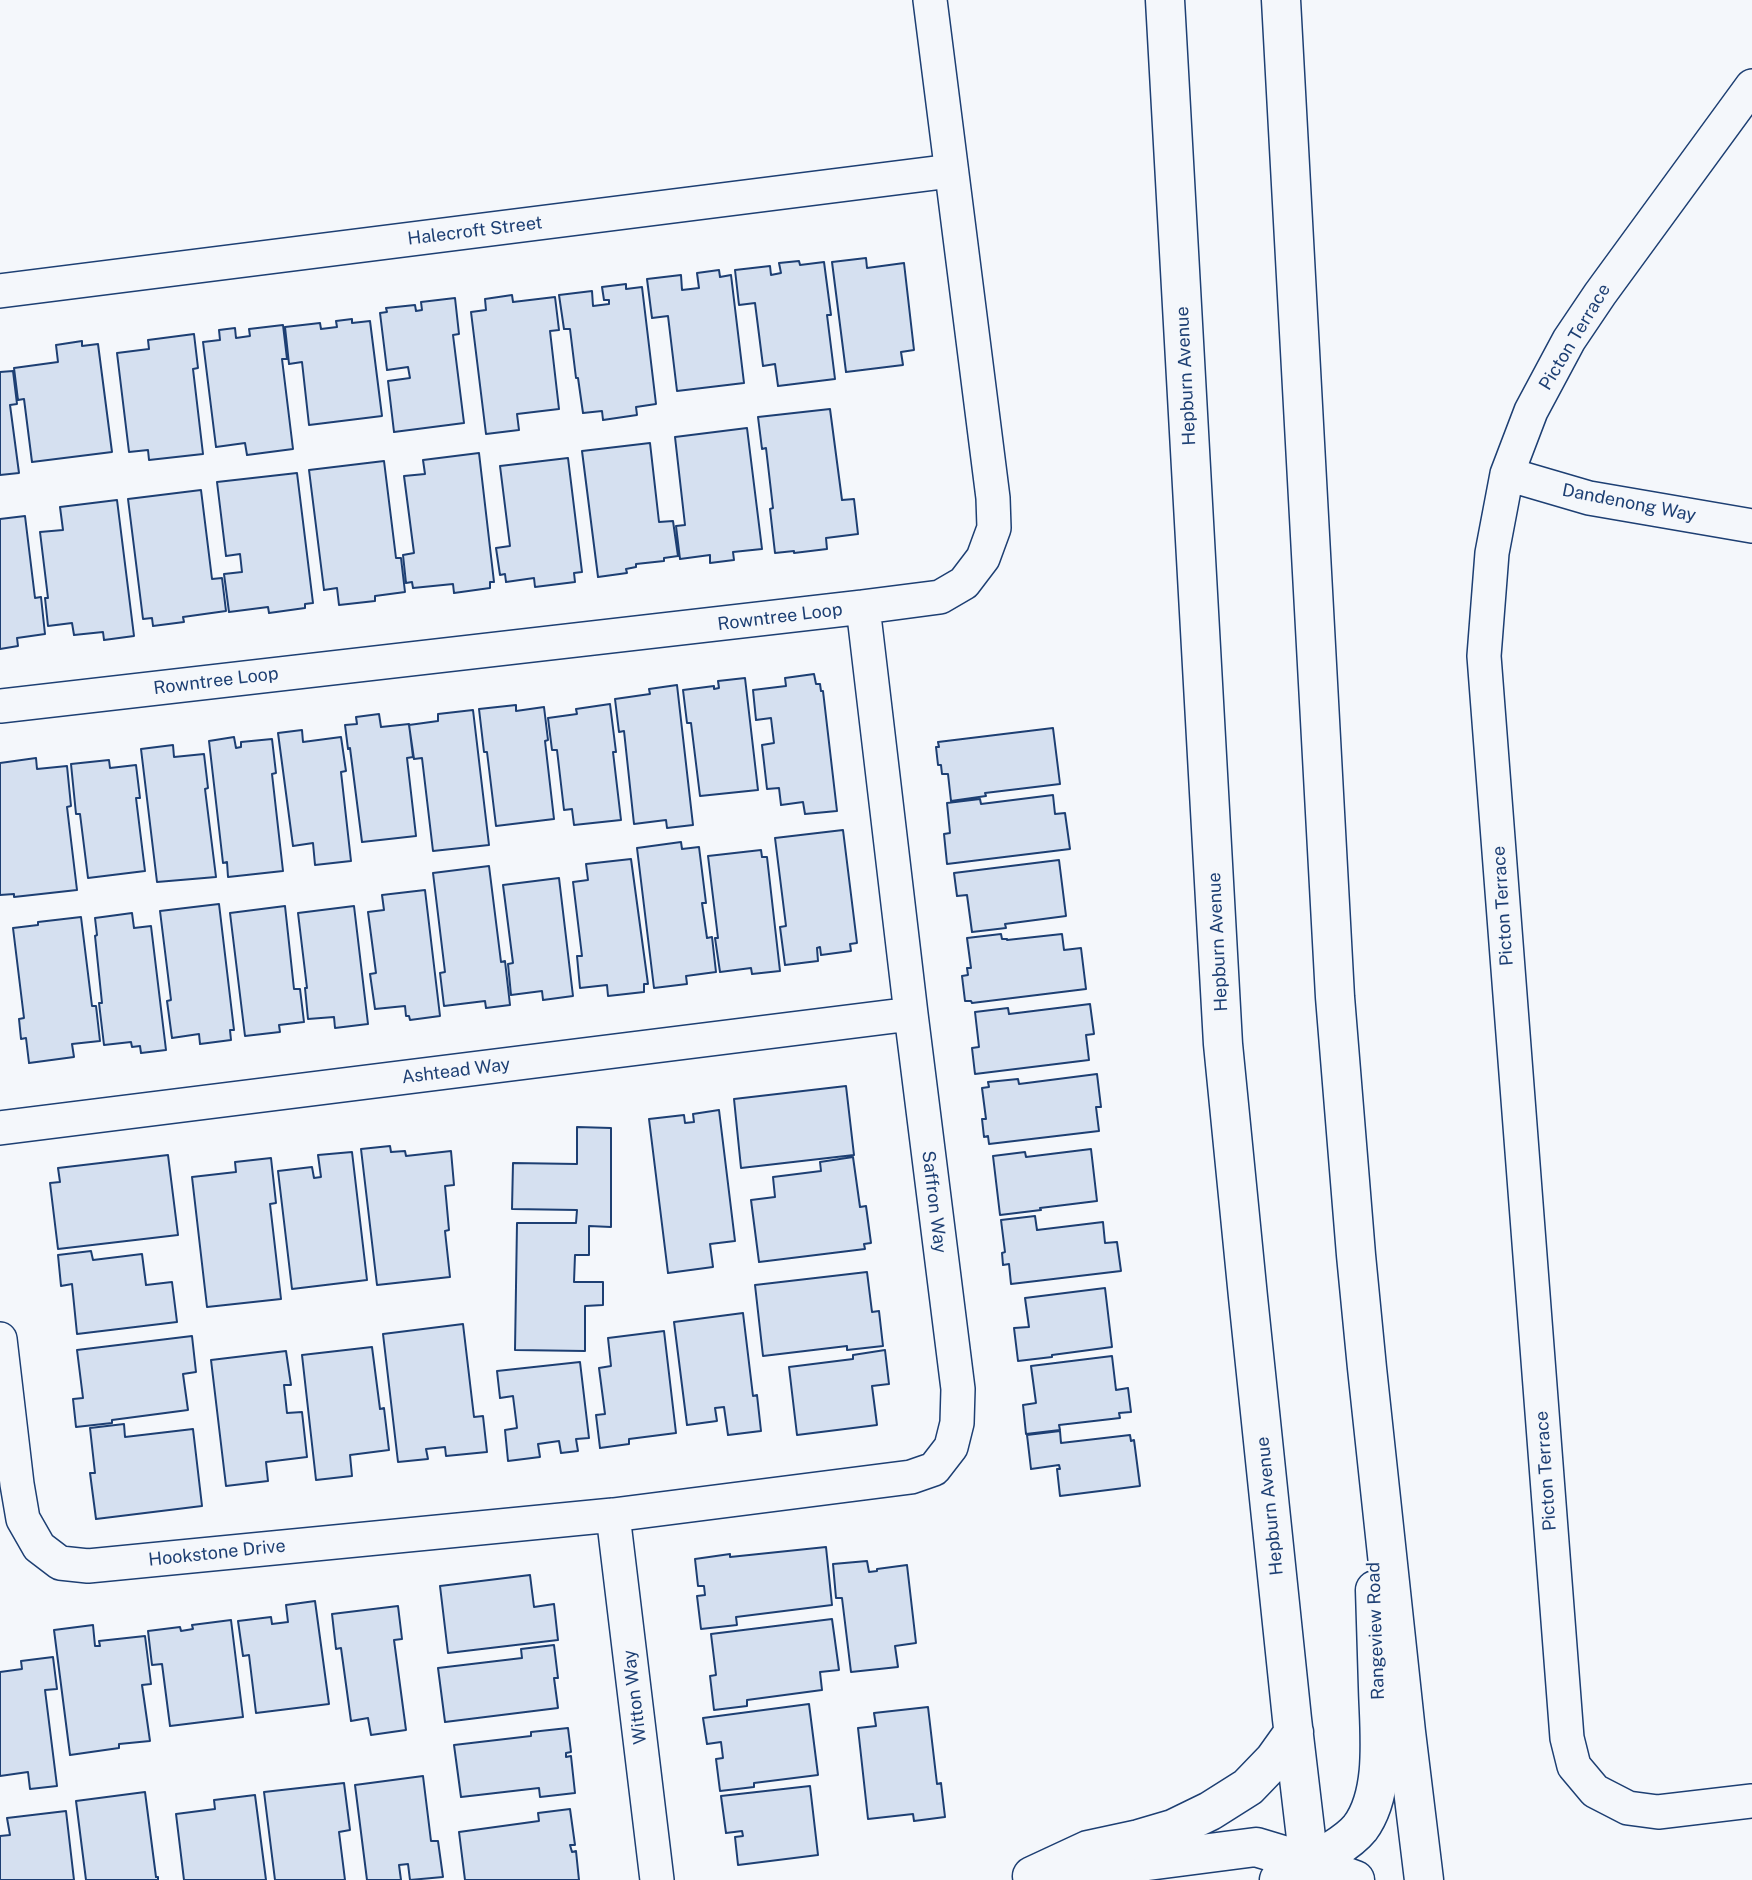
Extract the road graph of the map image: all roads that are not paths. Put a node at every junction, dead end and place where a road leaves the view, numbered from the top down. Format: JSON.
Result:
{"nodes":[{"id":1,"x":930,"y":0,"type":"edge"},
{"id":2,"x":1165,"y":0,"type":"edge"},
{"id":3,"x":1281,"y":0,"type":"edge"},
{"id":4,"x":1752,"y":86,"type":"edge"},
{"id":5,"x":951,"y":171,"type":"junction"},
{"id":6,"x":0,"y":291,"type":"edge"},
{"id":7,"x":1507,"y":474,"type":"junction"},
{"id":8,"x":1752,"y":526,"type":"edge"},
{"id":9,"x":863,"y":607,"type":"junction"},
{"id":10,"x":0,"y":706,"type":"edge"},
{"id":11,"x":911,"y":1014,"type":"junction"},
{"id":12,"x":0,"y":1128,"type":"edge"},
{"id":13,"x":0,"y":1339,"type":"edge"},
{"id":14,"x":1367,"y":1368,"type":"junction"},
{"id":15,"x":613,"y":1515,"type":"junction"},
{"id":16,"x":1294,"y":1732,"type":"junction"},
{"id":17,"x":1752,"y":1801,"type":"edge"},
{"id":18,"x":1300,"y":1874,"type":"edge"},
{"id":19,"x":1028,"y":1878,"type":"edge"},
{"id":20,"x":657,"y":1880,"type":"edge"},
{"id":21,"x":1355,"y":1880,"type":"edge"},
{"id":22,"x":1424,"y":1880,"type":"edge"}],
"edges":[{"from":1,"to":5,"type":"street","name":"Rowntree Loop"},
{"from":2,"to":16,"type":"main road","name":"Hepburn Avenue"},
{"from":3,"to":14,"type":"main road"},
{"from":4,"to":7,"type":"street","name":"Picton Terrace"},
{"from":5,"to":6,"type":"street","name":"Halecroft Street"},
{"from":5,"to":9,"type":"street","name":"Rowntree Loop"},
{"from":7,"to":8,"type":"street","name":"Dandenong Way"},
{"from":7,"to":17,"type":"street","name":"Picton Terrace"},
{"from":9,"to":10,"type":"street","name":"Rowntree Loop"},
{"from":9,"to":11,"type":"street","name":"Saffron Way"},
{"from":11,"to":12,"type":"street","name":"Ashtead Way"},
{"from":11,"to":15,"type":"street","name":"Saffron Way"},
{"from":13,"to":15,"type":"street","name":"Hookstone Drive"},
{"from":14,"to":18,"type":"main road","name":"Rangeview Road"},
{"from":14,"to":22,"type":"main road"},
{"from":15,"to":20,"type":"street","name":"Witton Way"},
{"from":16,"to":18,"type":"main road","name":"Hepburn Avenue"},
{"from":16,"to":19,"type":"main road"},
{"from":18,"to":19,"type":"main road"},
{"from":18,"to":21,"type":"main road"}]}
